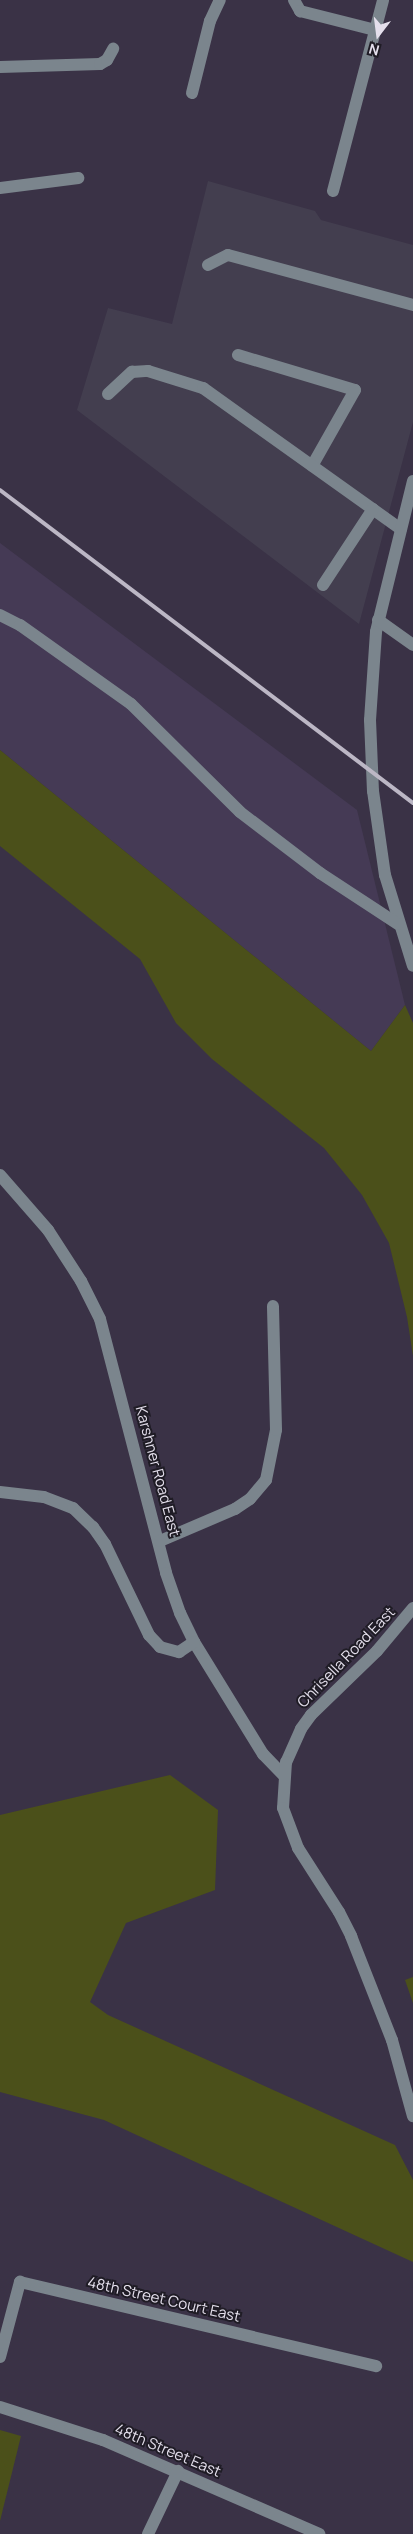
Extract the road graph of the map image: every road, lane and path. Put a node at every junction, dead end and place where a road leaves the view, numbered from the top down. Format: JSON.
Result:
{"nodes":[{"id":1,"x":220,"y":0,"type":"edge"},
{"id":2,"x":294,"y":0,"type":"edge"},
{"id":3,"x":383,"y":0,"type":"edge"},
{"id":4,"x":375,"y":30,"type":"junction"},
{"id":5,"x":113,"y":49,"type":"dead end"},
{"id":6,"x":0,"y":67,"type":"edge"},
{"id":7,"x":192,"y":93,"type":"dead end"},
{"id":8,"x":78,"y":178,"type":"dead end"},
{"id":9,"x":0,"y":188,"type":"edge"},
{"id":10,"x":334,"y":191,"type":"dead end"},
{"id":11,"x":208,"y":265,"type":"dead end"},
{"id":12,"x":413,"y":305,"type":"edge"},
{"id":13,"x":238,"y":355,"type":"dead end"},
{"id":14,"x":108,"y":394,"type":"dead end"},
{"id":15,"x":312,"y":466,"type":"junction"},
{"id":16,"x":413,"y":480,"type":"edge"},
{"id":17,"x":373,"y":509,"type":"junction"},
{"id":18,"x":401,"y":529,"type":"junction"},
{"id":19,"x":323,"y":585,"type":"dead end"},
{"id":20,"x":0,"y":615,"type":"edge"},
{"id":21,"x":378,"y":620,"type":"junction"},
{"id":22,"x":413,"y":645,"type":"edge"},
{"id":23,"x":398,"y":924,"type":"junction"},
{"id":24,"x":413,"y":966,"type":"edge"},
{"id":25,"x":0,"y":1175,"type":"edge"},
{"id":26,"x":273,"y":1306,"type":"dead end"},
{"id":27,"x":0,"y":1492,"type":"edge"},
{"id":28,"x":160,"y":1541,"type":"junction"},
{"id":29,"x":413,"y":1608,"type":"edge"},
{"id":30,"x":194,"y":1642,"type":"junction"},
{"id":31,"x":284,"y":1776,"type":"junction"},
{"id":32,"x":413,"y":2116,"type":"edge"},
{"id":33,"x":0,"y":2357,"type":"edge"},
{"id":34,"x":376,"y":2366,"type":"dead end"},
{"id":35,"x":0,"y":2407,"type":"edge"},
{"id":36,"x":178,"y":2471,"type":"junction"},
{"id":37,"x":305,"y":2531,"type":"edge"},
{"id":38,"x":148,"y":2534,"type":"edge"},
{"id":39,"x":319,"y":2534,"type":"edge"}],
"edges":[{"from":1,"to":7,"type":"street"},
{"from":2,"to":4,"type":"street"},
{"from":3,"to":4,"type":"street"},
{"from":4,"to":10,"type":"street"},
{"from":5,"to":6,"type":"street"},
{"from":8,"to":9,"type":"street"},
{"from":11,"to":12,"type":"street"},
{"from":13,"to":15,"type":"street"},
{"from":14,"to":15,"type":"street"},
{"from":15,"to":17,"type":"street"},
{"from":16,"to":18,"type":"street"},
{"from":17,"to":18,"type":"street"},
{"from":17,"to":19,"type":"street"},
{"from":18,"to":21,"type":"street"},
{"from":20,"to":23,"type":"street"},
{"from":21,"to":22,"type":"street"},
{"from":21,"to":23,"type":"street"},
{"from":23,"to":24,"type":"street"},
{"from":25,"to":28,"type":"street","name":"Karshner Road East"},
{"from":26,"to":28,"type":"street"},
{"from":27,"to":30,"type":"street"},
{"from":28,"to":30,"type":"street","name":"Karshner Road East"},
{"from":29,"to":31,"type":"street","name":"Chrisella Road East"},
{"from":30,"to":31,"type":"street","name":"Karshner Road East"},
{"from":31,"to":32,"type":"street","name":"Chrisella Road East"},
{"from":33,"to":34,"type":"street","name":"48th Street Court East"},
{"from":35,"to":36,"type":"street","name":"48th Street East"},
{"from":36,"to":37,"type":"street","name":"48th Street East"},
{"from":36,"to":38,"type":"street"},
{"from":37,"to":39,"type":"street","name":"48th Street East"}]}
